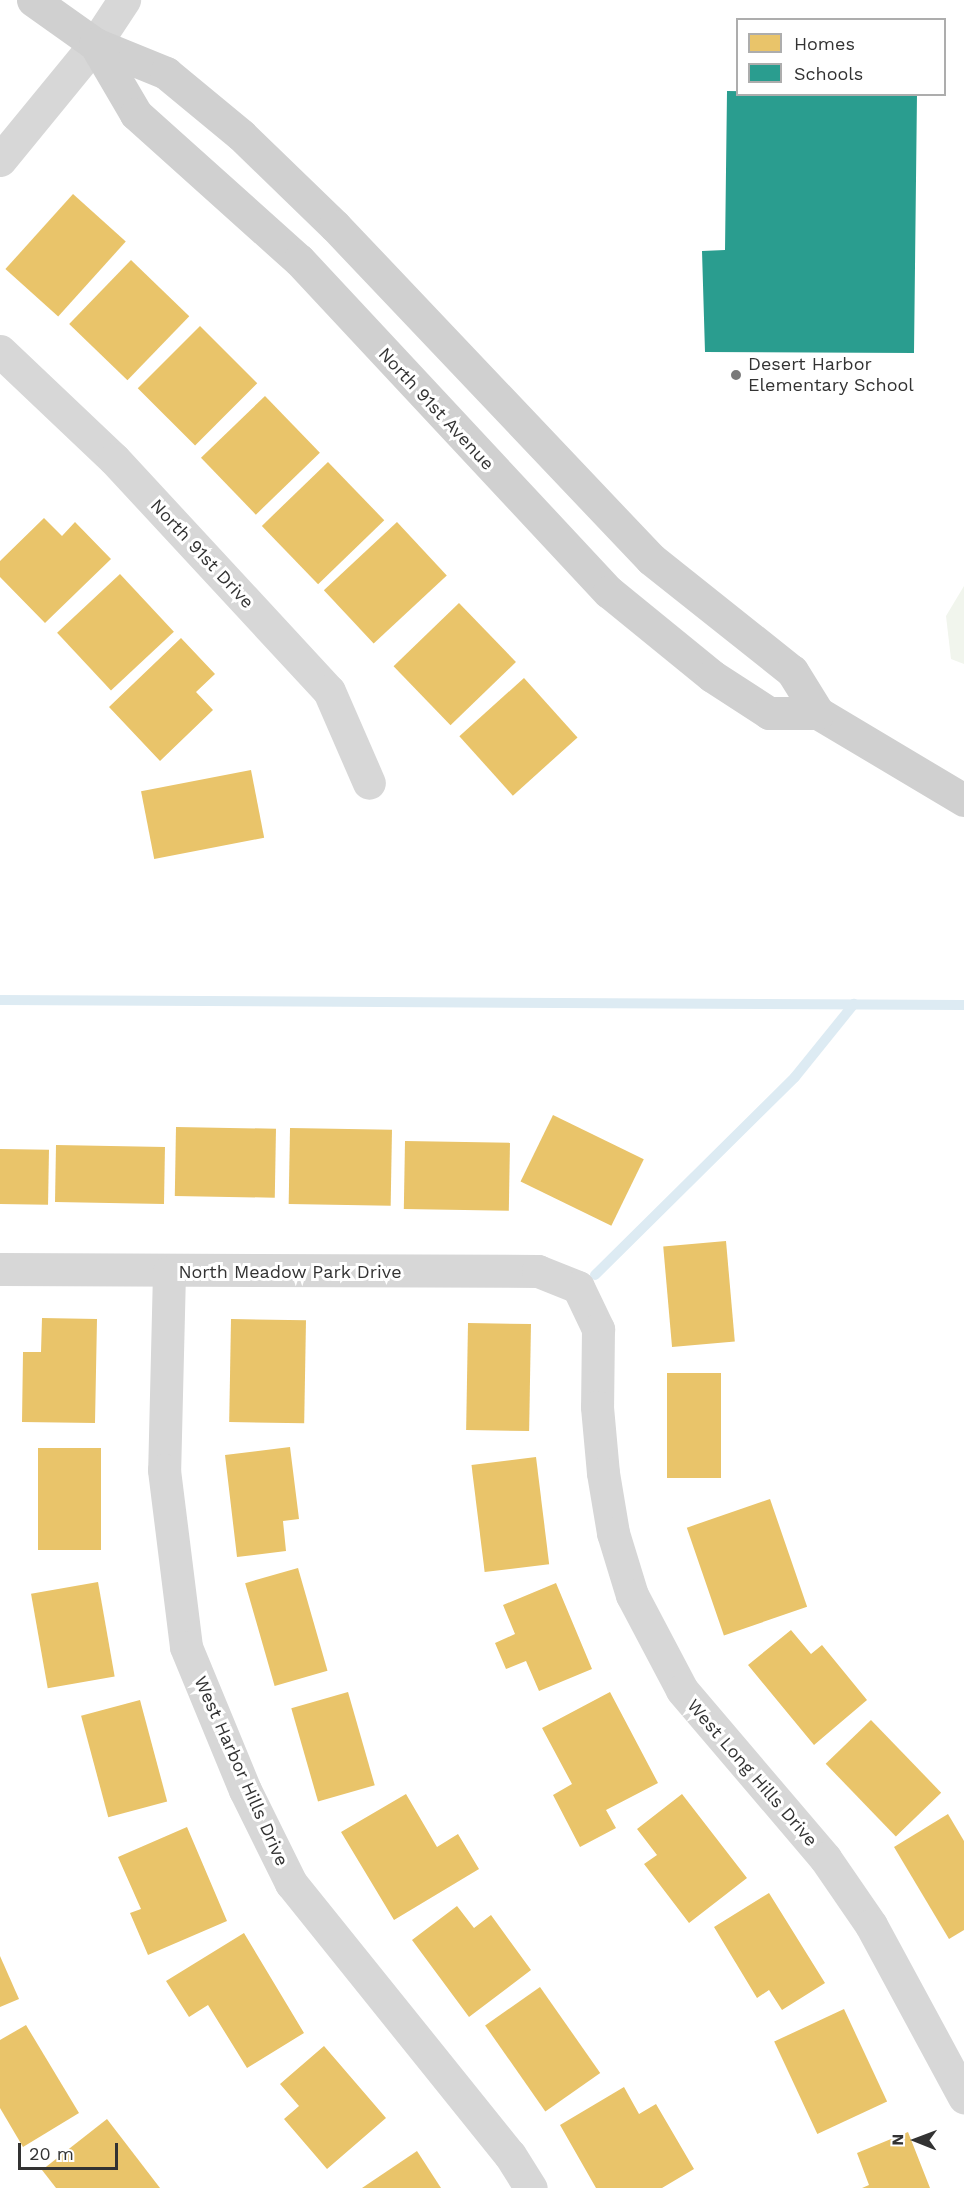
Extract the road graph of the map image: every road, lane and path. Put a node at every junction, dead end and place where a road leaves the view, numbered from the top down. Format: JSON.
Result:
{"nodes":[{"id":1,"x":33,"y":0,"type":"edge"},
{"id":2,"x":124,"y":0,"type":"edge"},
{"id":3,"x":95,"y":44,"type":"junction"},
{"id":4,"x":0,"y":160,"type":"edge"},
{"id":5,"x":0,"y":351,"type":"edge"},
{"id":6,"x":548,"y":453,"type":"junction"},
{"id":7,"x":512,"y":490,"type":"junction"},
{"id":8,"x":818,"y":713,"type":"junction"},
{"id":9,"x":369,"y":783,"type":"dead end"},
{"id":10,"x":964,"y":800,"type":"edge"},
{"id":11,"x":0,"y":1269,"type":"edge"},
{"id":12,"x":169,"y":1272,"type":"junction"},
{"id":13,"x":578,"y":1287,"type":"joint"},
{"id":14,"x":964,"y":2097,"type":"edge"},
{"id":15,"x":531,"y":2188,"type":"edge"}],
"edges":[{"from":1,"to":3,"type":"main road","name":"North 91st Avenue"},
{"from":2,"to":3,"type":"street"},
{"from":3,"to":4,"type":"street"},
{"from":3,"to":6,"type":"main road","name":"North 91st Avenue"},
{"from":3,"to":7,"type":"main road","name":"North 91st Avenue"},
{"from":5,"to":9,"type":"street","name":"North 91st Drive"},
{"from":6,"to":7,"type":"main road"},
{"from":6,"to":8,"type":"main road","name":"North 91st Avenue"},
{"from":7,"to":8,"type":"main road","name":"North 91st Avenue"},
{"from":8,"to":10,"type":"main road","name":"North 91st Avenue"},
{"from":11,"to":12,"type":"street","name":"North Meadow Park Drive"},
{"from":12,"to":13,"type":"street","name":"North Meadow Park Drive"},
{"from":12,"to":15,"type":"street","name":"West Harbor Hills Drive"},
{"from":13,"to":14,"type":"street","name":"West Long Hills Drive"}]}
